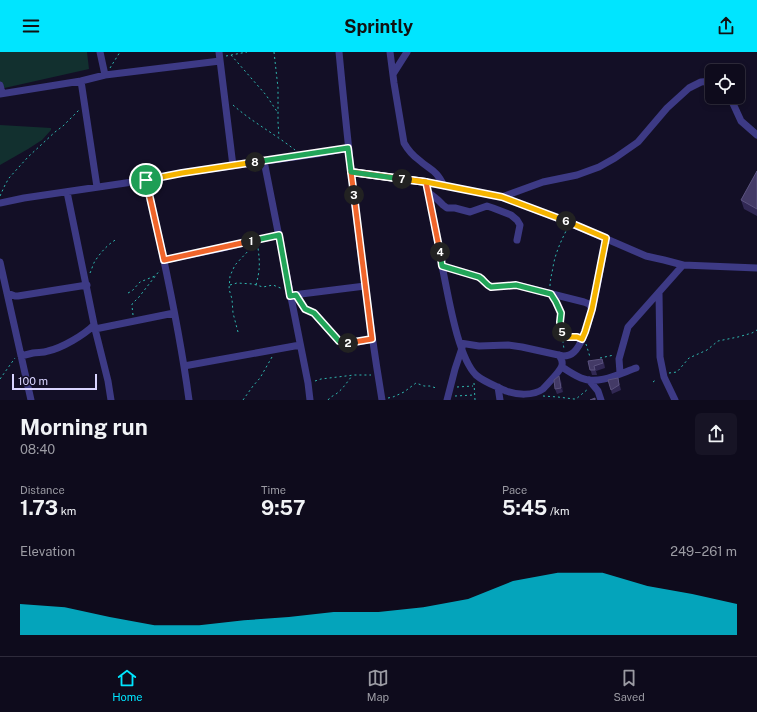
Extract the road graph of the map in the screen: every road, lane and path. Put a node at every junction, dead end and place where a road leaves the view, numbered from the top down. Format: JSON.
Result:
{"nodes":[{"id":1,"x":100,"y":52,"type":"edge"},
{"id":2,"x":120,"y":52,"type":"edge"},
{"id":3,"x":247,"y":52,"type":"edge"},
{"id":4,"x":274,"y":52,"type":"edge"},
{"id":5,"x":339,"y":52,"type":"edge"},
{"id":6,"x":390,"y":52,"type":"edge"},
{"id":7,"x":406,"y":52,"type":"edge"},
{"id":8,"x":231,"y":55,"type":"junction"},
{"id":9,"x":219,"y":56,"type":"edge"},
{"id":10,"x":105,"y":74,"type":"junction"},
{"id":11,"x":393,"y":74,"type":"junction"},
{"id":12,"x":81,"y":81,"type":"junction"},
{"id":13,"x":705,"y":82,"type":"edge"},
{"id":14,"x":0,"y":85,"type":"edge"},
{"id":15,"x":1,"y":94,"type":"edge"},
{"id":16,"x":225,"y":99,"type":"junction"},
{"id":17,"x":84,"y":103,"type":"junction"},
{"id":18,"x":733,"y":104,"type":"edge"},
{"id":19,"x":278,"y":114,"type":"junction"},
{"id":20,"x":757,"y":135,"type":"edge"},
{"id":21,"x":279,"y":138,"type":"junction"},
{"id":22,"x":348,"y":148,"type":"junction"},
{"id":23,"x":302,"y":156,"type":"junction"},
{"id":24,"x":264,"y":161,"type":"junction"},
{"id":25,"x":234,"y":166,"type":"junction"},
{"id":26,"x":351,"y":172,"type":"junction"},
{"id":27,"x":146,"y":180,"type":"junction"},
{"id":28,"x":426,"y":182,"type":"junction"},
{"id":29,"x":444,"y":186,"type":"junction"},
{"id":30,"x":97,"y":187,"type":"junction"},
{"id":31,"x":67,"y":192,"type":"junction"},
{"id":32,"x":428,"y":192,"type":"junction"},
{"id":33,"x":0,"y":196,"type":"edge"},
{"id":34,"x":502,"y":197,"type":"junction"},
{"id":35,"x":0,"y":203,"type":"edge"},
{"id":36,"x":570,"y":223,"type":"junction"},
{"id":37,"x":279,"y":235,"type":"junction"},
{"id":38,"x":263,"y":238,"type":"junction"},
{"id":39,"x":606,"y":238,"type":"junction"},
{"id":40,"x":117,"y":239,"type":"dead end"},
{"id":41,"x":517,"y":240,"type":"dead end"},
{"id":42,"x":252,"y":247,"type":"dead end"},
{"id":43,"x":0,"y":262,"type":"edge"},
{"id":44,"x":165,"y":263,"type":"junction"},
{"id":45,"x":683,"y":265,"type":"junction"},
{"id":46,"x":442,"y":266,"type":"junction"},
{"id":47,"x":757,"y":268,"type":"edge"},
{"id":48,"x":155,"y":276,"type":"junction"},
{"id":49,"x":86,"y":282,"type":"junction"},
{"id":50,"x":256,"y":285,"type":"junction"},
{"id":51,"x":229,"y":286,"type":"junction"},
{"id":52,"x":365,"y":286,"type":"junction"},
{"id":53,"x":7,"y":293,"type":"junction"},
{"id":54,"x":128,"y":293,"type":"dead end"},
{"id":55,"x":659,"y":293,"type":"junction"},
{"id":56,"x":292,"y":294,"type":"junction"},
{"id":57,"x":551,"y":294,"type":"junction"},
{"id":58,"x":592,"y":309,"type":"junction"},
{"id":59,"x":174,"y":313,"type":"junction"},
{"id":60,"x":135,"y":321,"type":"junction"},
{"id":61,"x":95,"y":327,"type":"junction"},
{"id":62,"x":757,"y":330,"type":"edge"},
{"id":63,"x":238,"y":332,"type":"dead end"},
{"id":64,"x":562,"y":334,"type":"junction"},
{"id":65,"x":372,"y":339,"type":"junction"},
{"id":66,"x":582,"y":339,"type":"junction"},
{"id":67,"x":300,"y":345,"type":"junction"},
{"id":68,"x":461,"y":345,"type":"junction"},
{"id":69,"x":276,"y":350,"type":"junction"},
{"id":70,"x":20,"y":354,"type":"junction"},
{"id":71,"x":621,"y":354,"type":"junction"},
{"id":72,"x":561,"y":356,"type":"junction"},
{"id":73,"x":590,"y":357,"type":"dead end"},
{"id":74,"x":600,"y":358,"type":"edge"},
{"id":75,"x":184,"y":366,"type":"junction"},
{"id":76,"x":562,"y":367,"type":"junction"},
{"id":77,"x":636,"y":368,"type":"dead end"},
{"id":78,"x":474,"y":372,"type":"junction"},
{"id":79,"x":378,"y":374,"type":"junction"},
{"id":80,"x":620,"y":374,"type":"junction"},
{"id":81,"x":353,"y":375,"type":"junction"},
{"id":82,"x":664,"y":375,"type":"junction"},
{"id":83,"x":0,"y":379,"type":"edge"},
{"id":84,"x":591,"y":382,"type":"junction"},
{"id":85,"x":308,"y":383,"type":"junction"},
{"id":86,"x":474,"y":386,"type":"junction"},
{"id":87,"x":450,"y":387,"type":"junction"},
{"id":88,"x":498,"y":387,"type":"junction"},
{"id":89,"x":436,"y":388,"type":"dead end"},
{"id":90,"x":531,"y":394,"type":"junction"},
{"id":91,"x":474,"y":395,"type":"junction"},
{"id":92,"x":447,"y":398,"type":"edge"},
{"id":93,"x":564,"y":398,"type":"junction"},
{"id":94,"x":31,"y":400,"type":"edge"},
{"id":95,"x":111,"y":400,"type":"edge"},
{"id":96,"x":189,"y":400,"type":"edge"},
{"id":97,"x":243,"y":400,"type":"edge"},
{"id":98,"x":310,"y":400,"type":"edge"},
{"id":99,"x":328,"y":400,"type":"edge"},
{"id":100,"x":383,"y":400,"type":"edge"},
{"id":101,"x":475,"y":400,"type":"edge"},
{"id":102,"x":500,"y":400,"type":"edge"},
{"id":103,"x":564,"y":400,"type":"edge"},
{"id":104,"x":601,"y":400,"type":"edge"},
{"id":105,"x":676,"y":400,"type":"edge"}],
"edges":[{"from":1,"to":10,"type":"street"},
{"from":2,"to":10,"type":"path"},
{"from":3,"to":8,"type":"path"},
{"from":4,"to":19,"type":"path"},
{"from":5,"to":22,"type":"street"},
{"from":6,"to":11,"type":"street"},
{"from":7,"to":11,"type":"street"},
{"from":8,"to":9,"type":"path"},
{"from":8,"to":19,"type":"path"},
{"from":9,"to":10,"type":"street"},
{"from":9,"to":16,"type":"street"},
{"from":10,"to":12,"type":"street"},
{"from":11,"to":29,"type":"street"},
{"from":12,"to":15,"type":"street"},
{"from":12,"to":17,"type":"street"},
{"from":13,"to":34,"type":"street"},
{"from":14,"to":15,"type":"street"},
{"from":16,"to":21,"type":"path"},
{"from":16,"to":25,"type":"street"},
{"from":17,"to":30,"type":"street"},
{"from":17,"to":33,"type":"path"},
{"from":18,"to":20,"type":"street"},
{"from":19,"to":21,"type":"path"},
{"from":21,"to":23,"type":"path"},
{"from":22,"to":23,"type":"street"},
{"from":22,"to":26,"type":"street"},
{"from":23,"to":24,"type":"street"},
{"from":24,"to":25,"type":"street"},
{"from":24,"to":37,"type":"street"},
{"from":25,"to":27,"type":"street"},
{"from":26,"to":28,"type":"street"},
{"from":26,"to":52,"type":"street"},
{"from":27,"to":30,"type":"street"},
{"from":27,"to":44,"type":"street"},
{"from":28,"to":29,"type":"street"},
{"from":28,"to":32,"type":"street"},
{"from":29,"to":34,"type":"street"},
{"from":30,"to":31,"type":"street"},
{"from":31,"to":35,"type":"street"},
{"from":31,"to":49,"type":"street"},
{"from":32,"to":41,"type":"street"},
{"from":32,"to":46,"type":"street"},
{"from":34,"to":36,"type":"street"},
{"from":36,"to":39,"type":"street"},
{"from":36,"to":57,"type":"path"},
{"from":37,"to":38,"type":"street"},
{"from":37,"to":56,"type":"street"},
{"from":38,"to":44,"type":"street"},
{"from":38,"to":50,"type":"path"},
{"from":39,"to":45,"type":"street"},
{"from":39,"to":58,"type":"street"},
{"from":40,"to":49,"type":"path"},
{"from":42,"to":51,"type":"path"},
{"from":43,"to":53,"type":"street"},
{"from":44,"to":48,"type":"path"},
{"from":44,"to":59,"type":"street"},
{"from":45,"to":47,"type":"street"},
{"from":45,"to":55,"type":"street"},
{"from":46,"to":57,"type":"street"},
{"from":46,"to":68,"type":"street"},
{"from":48,"to":54,"type":"path"},
{"from":48,"to":60,"type":"path"},
{"from":49,"to":53,"type":"street"},
{"from":49,"to":61,"type":"street"},
{"from":50,"to":51,"type":"path"},
{"from":50,"to":56,"type":"path"},
{"from":51,"to":63,"type":"path"},
{"from":52,"to":56,"type":"street"},
{"from":52,"to":65,"type":"street"},
{"from":53,"to":70,"type":"street"},
{"from":55,"to":71,"type":"street"},
{"from":55,"to":82,"type":"street"},
{"from":56,"to":65,"type":"street"},
{"from":56,"to":67,"type":"street"},
{"from":57,"to":58,"type":"street"},
{"from":57,"to":64,"type":"path"},
{"from":58,"to":66,"type":"street"},
{"from":59,"to":60,"type":"street"},
{"from":59,"to":75,"type":"street"},
{"from":60,"to":61,"type":"street"},
{"from":61,"to":70,"type":"street"},
{"from":61,"to":95,"type":"street"},
{"from":62,"to":82,"type":"path"},
{"from":64,"to":66,"type":"path"},
{"from":64,"to":72,"type":"path"},
{"from":65,"to":79,"type":"street"},
{"from":66,"to":72,"type":"street"},
{"from":66,"to":73,"type":"path"},
{"from":67,"to":69,"type":"street"},
{"from":67,"to":85,"type":"street"},
{"from":68,"to":72,"type":"street"},
{"from":68,"to":78,"type":"street"},
{"from":68,"to":87,"type":"street"},
{"from":69,"to":75,"type":"street"},
{"from":69,"to":97,"type":"path"},
{"from":70,"to":83,"type":"path"},
{"from":70,"to":94,"type":"street"},
{"from":71,"to":74,"type":"path"},
{"from":71,"to":80,"type":"street"},
{"from":72,"to":76,"type":"street"},
{"from":75,"to":96,"type":"street"},
{"from":76,"to":84,"type":"street"},
{"from":76,"to":90,"type":"street"},
{"from":77,"to":80,"type":"street"},
{"from":78,"to":86,"type":"path"},
{"from":78,"to":88,"type":"street"},
{"from":79,"to":81,"type":"path"},
{"from":79,"to":100,"type":"street"},
{"from":80,"to":84,"type":"street"},
{"from":81,"to":85,"type":"path"},
{"from":81,"to":99,"type":"path"},
{"from":82,"to":105,"type":"street"},
{"from":84,"to":93,"type":"path"},
{"from":84,"to":104,"type":"street"},
{"from":85,"to":98,"type":"street"},
{"from":86,"to":87,"type":"path"},
{"from":86,"to":91,"type":"path"},
{"from":87,"to":92,"type":"street"},
{"from":88,"to":90,"type":"street"},
{"from":88,"to":102,"type":"street"},
{"from":89,"to":100,"type":"path"},
{"from":90,"to":93,"type":"path"},
{"from":91,"to":92,"type":"path"},
{"from":91,"to":101,"type":"path"},
{"from":93,"to":103,"type":"path"}]}
